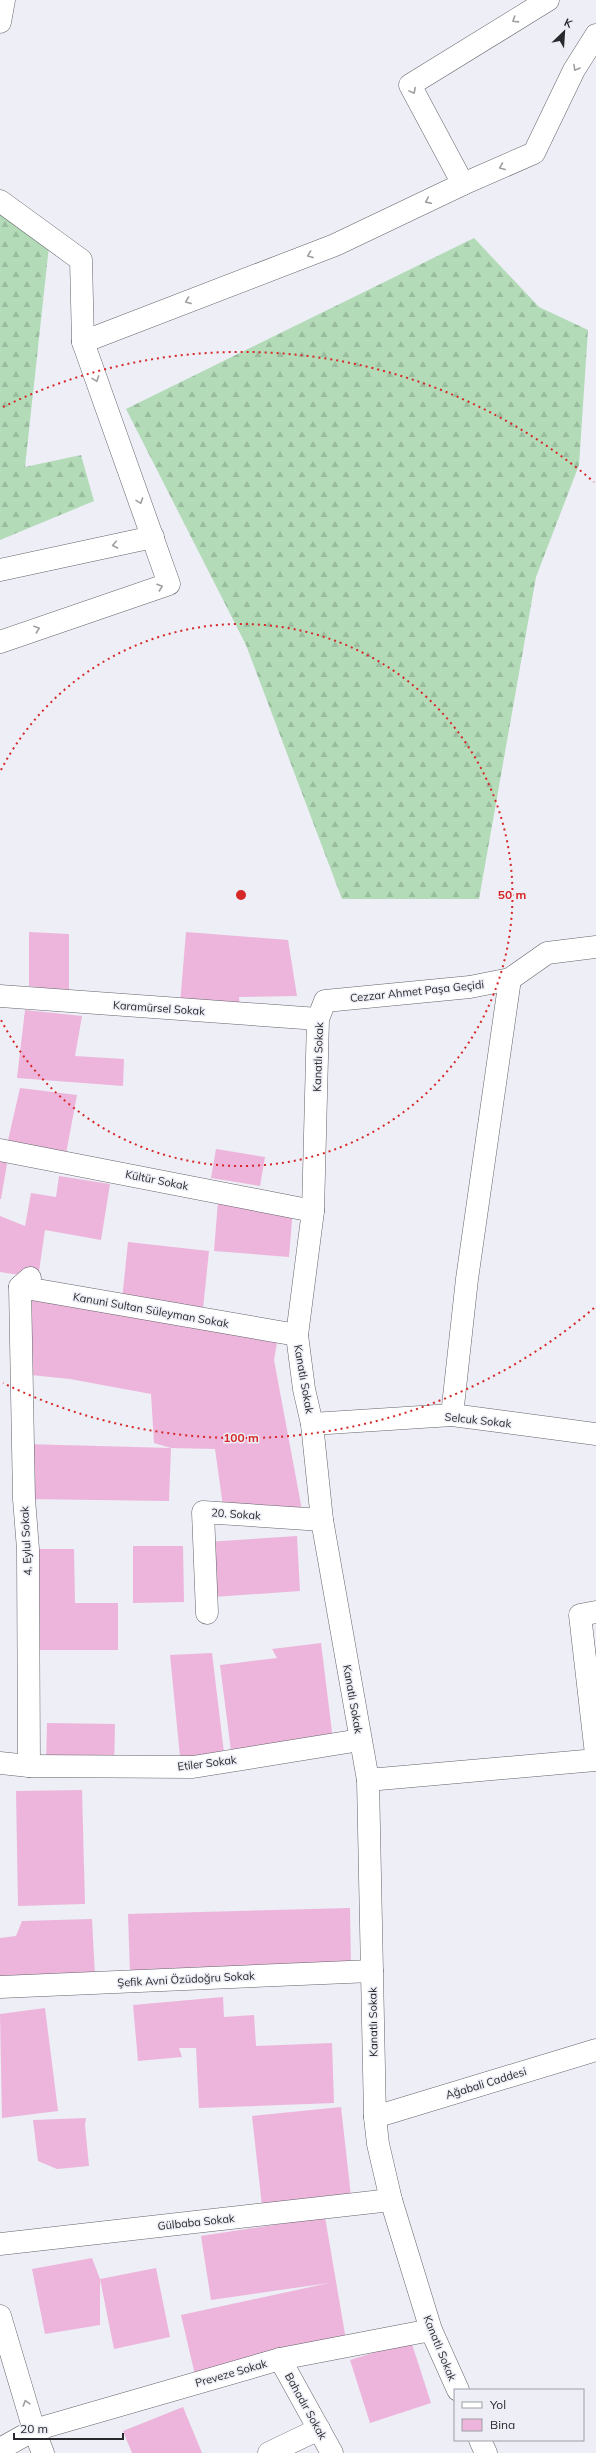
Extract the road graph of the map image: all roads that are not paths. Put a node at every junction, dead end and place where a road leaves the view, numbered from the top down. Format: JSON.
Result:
{"nodes":[{"id":1,"x":4,"y":0,"type":"edge"},
{"id":2,"x":548,"y":0,"type":"edge"},
{"id":3,"x":0,"y":22,"type":"edge"},
{"id":4,"x":596,"y":35,"type":"edge"},
{"id":5,"x":463,"y":184,"type":"junction"},
{"id":6,"x":0,"y":201,"type":"edge"},
{"id":7,"x":83,"y":342,"type":"junction"},
{"id":8,"x":153,"y":537,"type":"junction"},
{"id":9,"x":0,"y":570,"type":"edge"},
{"id":10,"x":0,"y":642,"type":"edge"},
{"id":11,"x":596,"y":947,"type":"edge"},
{"id":12,"x":510,"y":979,"type":"junction"},
{"id":13,"x":0,"y":996,"type":"edge"},
{"id":14,"x":322,"y":1010,"type":"junction"},
{"id":15,"x":0,"y":1150,"type":"edge"},
{"id":16,"x":314,"y":1211,"type":"junction"},
{"id":17,"x":25,"y":1282,"type":"joint"},
{"id":18,"x":297,"y":1335,"type":"junction"},
{"id":19,"x":452,"y":1415,"type":"junction"},
{"id":20,"x":312,"y":1424,"type":"junction"},
{"id":21,"x":596,"y":1434,"type":"edge"},
{"id":22,"x":322,"y":1520,"type":"junction"},
{"id":23,"x":596,"y":1612,"type":"edge"},
{"id":24,"x":207,"y":1613,"type":"dead end"},
{"id":25,"x":360,"y":1740,"type":"junction"},
{"id":26,"x":596,"y":1754,"type":"edge"},
{"id":27,"x":596,"y":1760,"type":"edge"},
{"id":28,"x":0,"y":1763,"type":"edge"},
{"id":29,"x":29,"y":1766,"type":"junction"},
{"id":30,"x":368,"y":1780,"type":"junction"},
{"id":31,"x":372,"y":1971,"type":"junction"},
{"id":32,"x":0,"y":1987,"type":"edge"},
{"id":33,"x":596,"y":2050,"type":"edge"},
{"id":34,"x":375,"y":2117,"type":"junction"},
{"id":35,"x":391,"y":2200,"type":"junction"},
{"id":36,"x":0,"y":2244,"type":"edge"},
{"id":37,"x":0,"y":2316,"type":"edge"},
{"id":38,"x":431,"y":2330,"type":"junction"},
{"id":39,"x":280,"y":2359,"type":"junction"},
{"id":40,"x":458,"y":2389,"type":"edge"},
{"id":41,"x":319,"y":2429,"type":"junction"},
{"id":42,"x":34,"y":2430,"type":"junction"},
{"id":43,"x":480,"y":2441,"type":"edge"},
{"id":44,"x":0,"y":2449,"type":"edge"},
{"id":45,"x":43,"y":2453,"type":"edge"},
{"id":46,"x":269,"y":2453,"type":"edge"},
{"id":47,"x":332,"y":2453,"type":"edge"},
{"id":48,"x":486,"y":2453,"type":"edge"}],
"edges":[{"from":1,"to":3,"type":"street"},
{"from":2,"to":5,"type":"street","one_way":true},
{"from":4,"to":5,"type":"street","one_way":true},
{"from":5,"to":7,"type":"street","one_way":true},
{"from":6,"to":7,"type":"street"},
{"from":7,"to":8,"type":"street","one_way":true},
{"from":8,"to":9,"type":"street","one_way":true},
{"from":10,"to":8,"type":"street","one_way":true},
{"from":11,"to":12,"type":"street","name":"Cezzar Ahmet Paşa Geçidi"},
{"from":12,"to":14,"type":"street","name":"Cezzar Ahmet Paşa Geçidi"},
{"from":12,"to":19,"type":"street"},
{"from":13,"to":14,"type":"street","name":"Karamürsel Sokak"},
{"from":14,"to":16,"type":"street","name":"Kanatlı Sokak"},
{"from":15,"to":16,"type":"street","name":"Kültür Sokak"},
{"from":16,"to":18,"type":"street","name":"Kanatlı Sokak"},
{"from":17,"to":18,"type":"street","name":"Kanuni Sultan Süleyman Sokak"},
{"from":17,"to":29,"type":"street","name":"4. Eylul Sokak"},
{"from":18,"to":20,"type":"street","name":"Kanatlı Sokak"},
{"from":19,"to":20,"type":"street","name":"Selcuk Sokak"},
{"from":19,"to":21,"type":"street","name":"Selcuk Sokak"},
{"from":20,"to":22,"type":"street","name":"Kanatlı Sokak"},
{"from":22,"to":24,"type":"street","name":"20. Sokak"},
{"from":22,"to":25,"type":"street","name":"Kanatlı Sokak"},
{"from":23,"to":26,"type":"street"},
{"from":25,"to":29,"type":"street","name":"Etiler Sokak"},
{"from":25,"to":30,"type":"street","name":"Kanatlı Sokak"},
{"from":27,"to":30,"type":"street"},
{"from":28,"to":29,"type":"street"},
{"from":30,"to":31,"type":"street","name":"Kanatlı Sokak"},
{"from":31,"to":32,"type":"street","name":"Şefik Avni Özüdoğru Sokak"},
{"from":31,"to":34,"type":"street","name":"Kanatlı Sokak"},
{"from":33,"to":34,"type":"street","name":"Ağabali Caddesi"},
{"from":34,"to":35,"type":"street","name":"Kanatlı Sokak"},
{"from":35,"to":36,"type":"street","name":"Gülbaba Sokak"},
{"from":35,"to":38,"type":"street","name":"Kanatlı Sokak"},
{"from":42,"to":37,"type":"street","one_way":true},
{"from":38,"to":39,"type":"street","name":"Preveze Sokak"},
{"from":38,"to":40,"type":"street","name":"Kanatlı Sokak"},
{"from":39,"to":41,"type":"street","name":"Bahadır Sokak"},
{"from":39,"to":42,"type":"street","name":"Preveze Sokak"},
{"from":41,"to":46,"type":"street"},
{"from":41,"to":47,"type":"street","name":"Bahadır Sokak"},
{"from":42,"to":44,"type":"street","name":"Preveze Sokak"},
{"from":42,"to":45,"type":"street"},
{"from":43,"to":48,"type":"street"}]}
